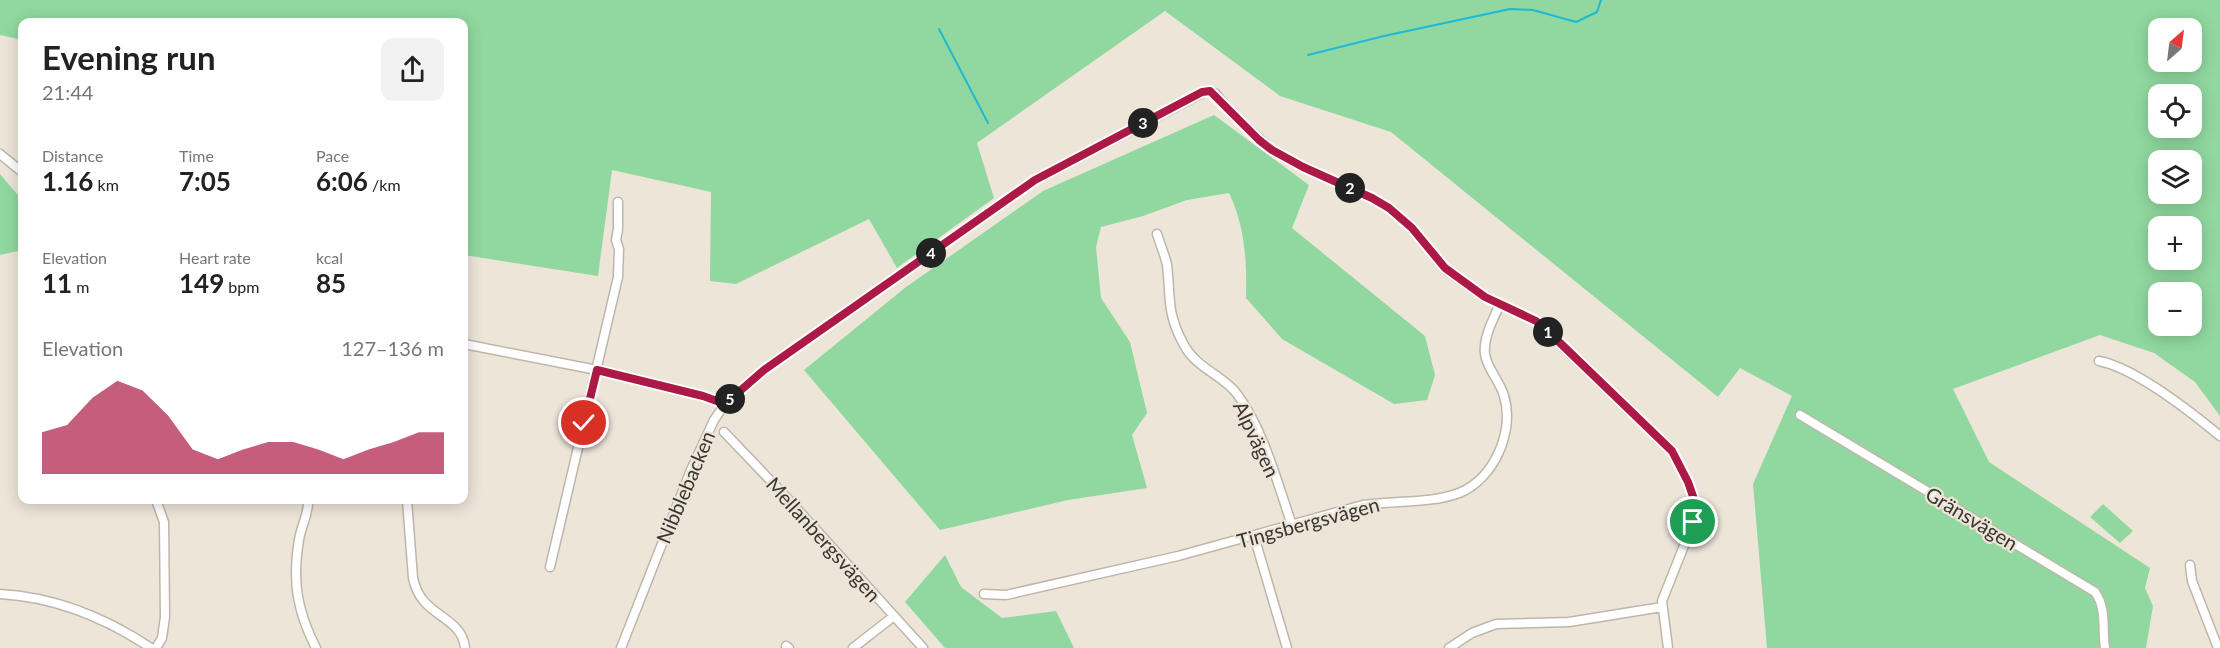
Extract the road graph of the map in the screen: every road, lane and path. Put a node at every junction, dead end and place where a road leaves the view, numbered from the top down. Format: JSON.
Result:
{"nodes":[{"id":1,"x":0,"y":154,"type":"edge"},
{"id":2,"x":18,"y":169,"type":"edge"},
{"id":3,"x":618,"y":202,"type":"dead end"},
{"id":4,"x":1157,"y":234,"type":"dead end"},
{"id":5,"x":1499,"y":306,"type":"junction"},
{"id":6,"x":468,"y":345,"type":"edge"},
{"id":7,"x":2099,"y":362,"type":"dead end"},
{"id":8,"x":597,"y":370,"type":"junction"},
{"id":9,"x":725,"y":404,"type":"junction"},
{"id":10,"x":1800,"y":416,"type":"dead end"},
{"id":11,"x":724,"y":432,"type":"dead end"},
{"id":12,"x":2220,"y":435,"type":"edge"},
{"id":13,"x":157,"y":504,"type":"edge"},
{"id":14,"x":309,"y":504,"type":"edge"},
{"id":15,"x":407,"y":504,"type":"edge"},
{"id":16,"x":1292,"y":525,"type":"junction"},
{"id":17,"x":1254,"y":536,"type":"junction"},
{"id":18,"x":2190,"y":565,"type":"dead end"},
{"id":19,"x":549,"y":567,"type":"dead end"},
{"id":20,"x":0,"y":594,"type":"edge"},
{"id":21,"x":984,"y":594,"type":"dead end"},
{"id":22,"x":1662,"y":607,"type":"junction"},
{"id":23,"x":894,"y":616,"type":"junction"},
{"id":24,"x":154,"y":648,"type":"edge"},
{"id":25,"x":316,"y":648,"type":"edge"},
{"id":26,"x":465,"y":648,"type":"edge"},
{"id":27,"x":621,"y":648,"type":"edge"},
{"id":28,"x":853,"y":648,"type":"edge"},
{"id":29,"x":923,"y":648,"type":"edge"},
{"id":30,"x":1287,"y":648,"type":"edge"},
{"id":31,"x":1449,"y":648,"type":"edge"},
{"id":32,"x":1668,"y":648,"type":"edge"},
{"id":33,"x":2105,"y":648,"type":"edge"},
{"id":34,"x":2219,"y":648,"type":"edge"}],
"edges":[{"from":1,"to":2,"type":"street"},
{"from":3,"to":8,"type":"street"},
{"from":4,"to":16,"type":"street","name":"Alpvägen"},
{"from":5,"to":9,"type":"street","name":"Nibblebacken"},
{"from":5,"to":16,"type":"street","name":"Tingsbergsvägen"},
{"from":5,"to":22,"type":"street"},
{"from":6,"to":8,"type":"street"},
{"from":7,"to":12,"type":"street"},
{"from":8,"to":9,"type":"street"},
{"from":8,"to":19,"type":"street"},
{"from":9,"to":27,"type":"street","name":"Nibblebacken"},
{"from":10,"to":33,"type":"street","name":"Gränsvägen"},
{"from":11,"to":23,"type":"street","name":"Mellanbergsvägen"},
{"from":13,"to":24,"type":"street"},
{"from":14,"to":25,"type":"street"},
{"from":15,"to":26,"type":"street"},
{"from":16,"to":17,"type":"street","name":"Tingsbergsvägen"},
{"from":17,"to":21,"type":"street","name":"Tingsbergsvägen"},
{"from":17,"to":30,"type":"street"},
{"from":18,"to":34,"type":"street"},
{"from":20,"to":24,"type":"street"},
{"from":22,"to":31,"type":"street"},
{"from":22,"to":32,"type":"street"},
{"from":23,"to":28,"type":"street"},
{"from":23,"to":29,"type":"street","name":"Mellanbergsvägen"}]}
